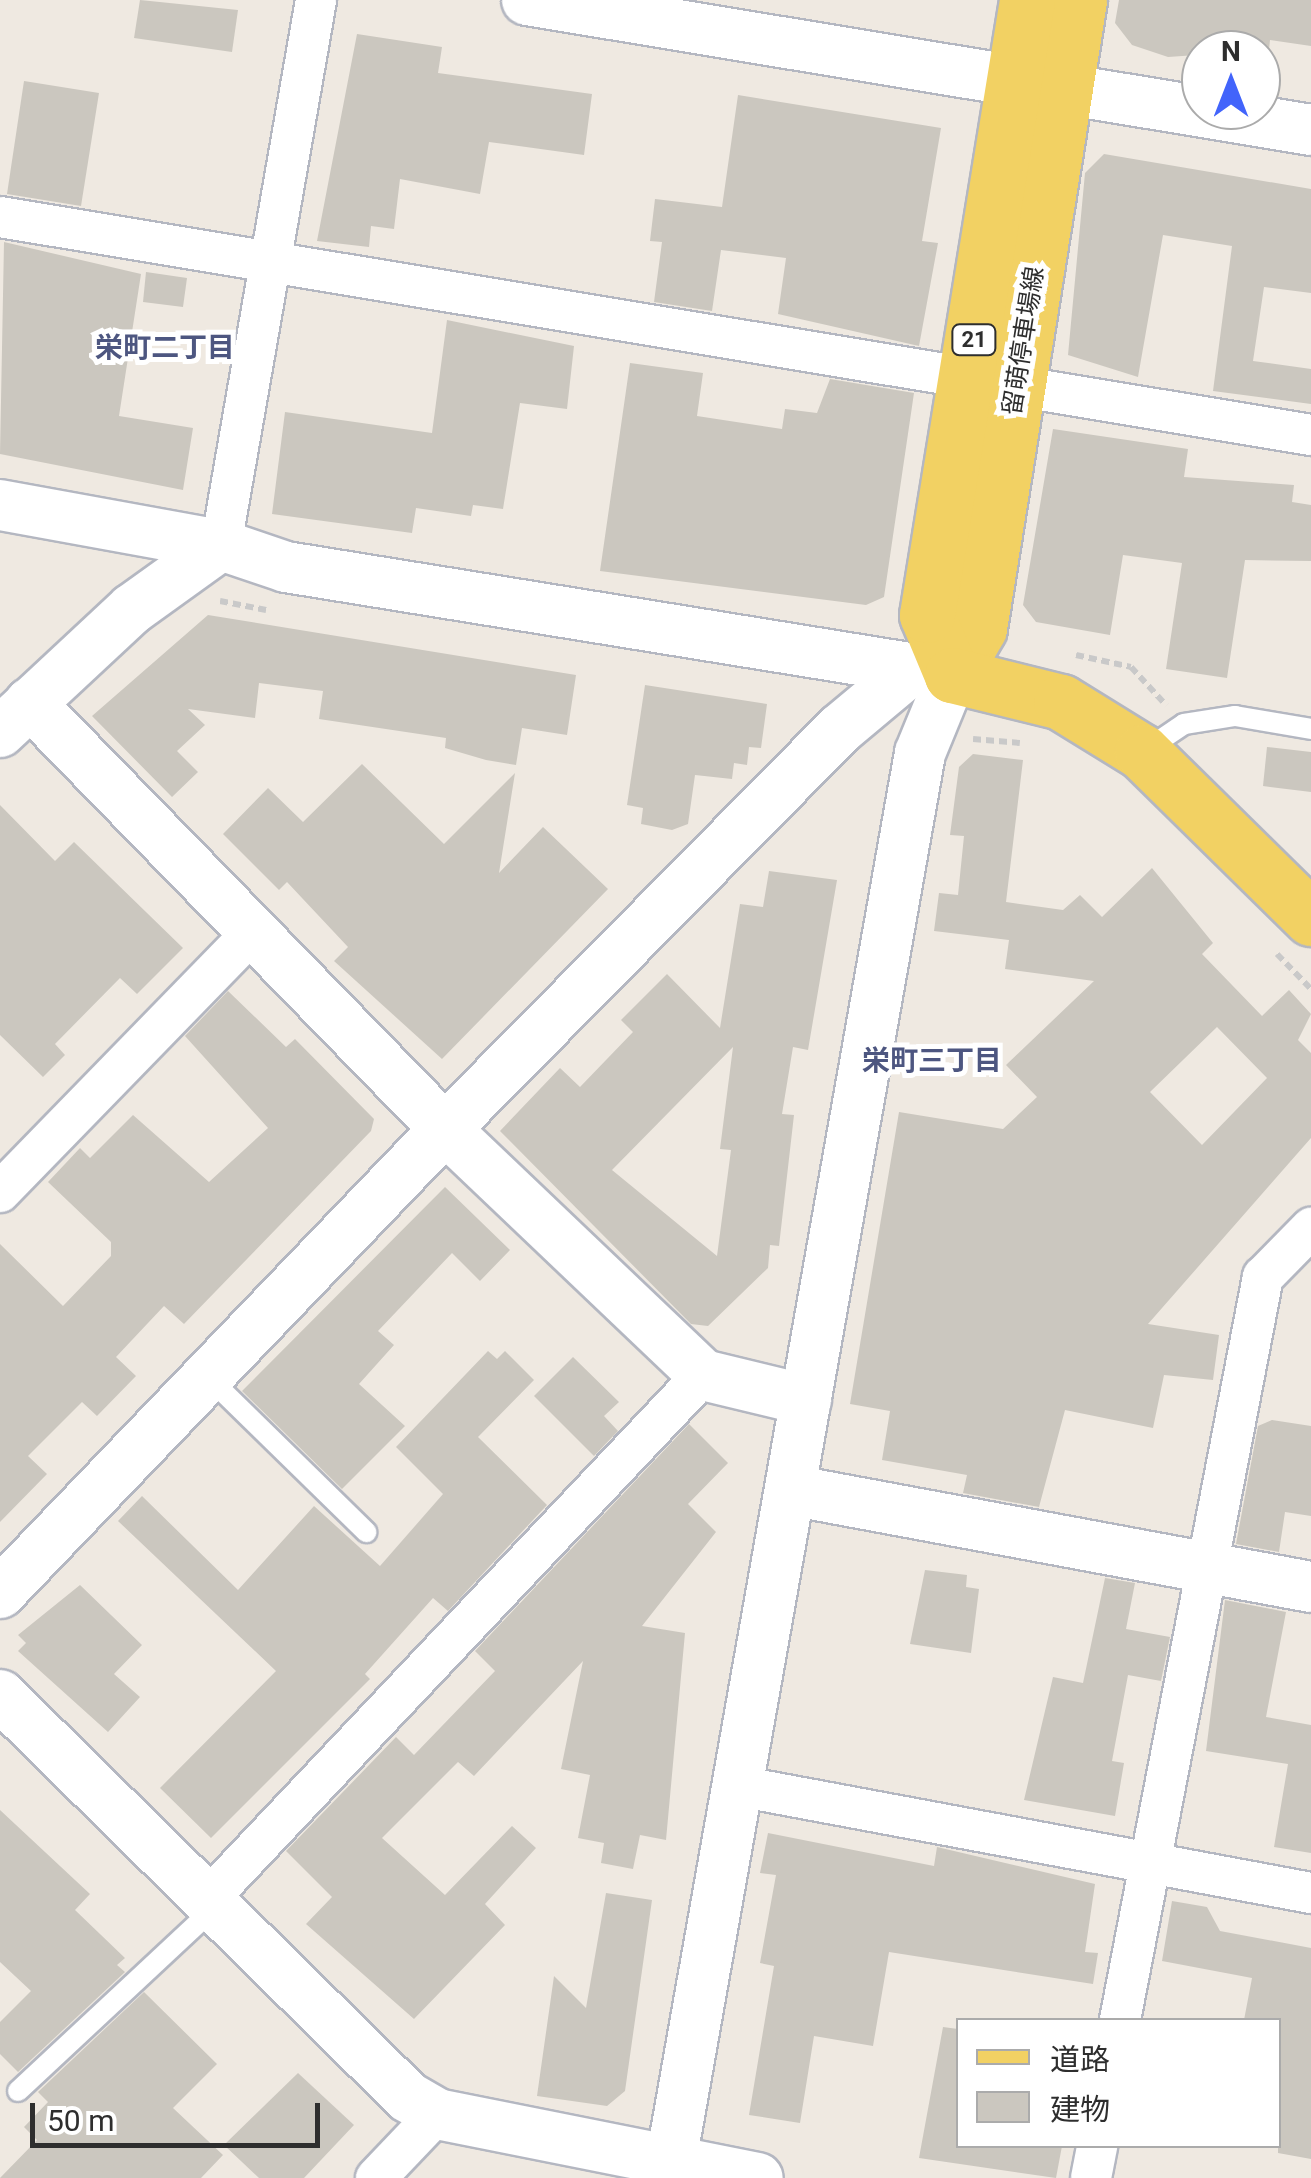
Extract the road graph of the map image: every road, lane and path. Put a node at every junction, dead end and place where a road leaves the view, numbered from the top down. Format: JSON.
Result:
{"nodes":[{"id":1,"x":316,"y":0,"type":"edge"},
{"id":2,"x":527,"y":0,"type":"edge"},
{"id":3,"x":1027,"y":0,"type":"edge"},
{"id":4,"x":1079,"y":0,"type":"edge"},
{"id":5,"x":1040,"y":82,"type":"junction"},
{"id":6,"x":1311,"y":130,"type":"edge"},
{"id":7,"x":0,"y":217,"type":"edge"},
{"id":8,"x":270,"y":262,"type":"junction"},
{"id":9,"x":992,"y":382,"type":"junction"},
{"id":10,"x":1311,"y":435,"type":"edge"},
{"id":11,"x":0,"y":505,"type":"edge"},
{"id":12,"x":221,"y":544,"type":"junction"},
{"id":13,"x":932,"y":672,"type":"junction"},
{"id":14,"x":15,"y":718,"type":"edge"},
{"id":15,"x":1311,"y":729,"type":"edge"},
{"id":16,"x":1142,"y":752,"type":"junction"},
{"id":17,"x":1311,"y":918,"type":"edge"},
{"id":18,"x":251,"y":934,"type":"junction"},
{"id":19,"x":445,"y":1129,"type":"junction"},
{"id":20,"x":0,"y":1192,"type":"edge"},
{"id":21,"x":1311,"y":1228,"type":"edge"},
{"id":22,"x":703,"y":1375,"type":"junction"},
{"id":23,"x":210,"y":1379,"type":"junction"},
{"id":24,"x":806,"y":1400,"type":"junction"},
{"id":25,"x":790,"y":1490,"type":"junction"},
{"id":26,"x":366,"y":1532,"type":"dead end"},
{"id":27,"x":1203,"y":1566,"type":"junction"},
{"id":28,"x":1311,"y":1587,"type":"edge"},
{"id":29,"x":0,"y":1593,"type":"edge"},
{"id":30,"x":0,"y":1695,"type":"edge"},
{"id":31,"x":738,"y":1786,"type":"junction"},
{"id":32,"x":1149,"y":1863,"type":"junction"},
{"id":33,"x":1311,"y":1893,"type":"edge"},
{"id":34,"x":212,"y":1903,"type":"junction"},
{"id":35,"x":1120,"y":2018,"type":"edge"},
{"id":36,"x":18,"y":2091,"type":"dead end"},
{"id":37,"x":437,"y":2114,"type":"junction"},
{"id":38,"x":1097,"y":2148,"type":"edge"},
{"id":39,"x":669,"y":2170,"type":"edge"},
{"id":40,"x":376,"y":2178,"type":"edge"},
{"id":41,"x":758,"y":2178,"type":"edge"},
{"id":42,"x":1091,"y":2178,"type":"edge"}],
"edges":[{"from":1,"to":8,"type":"street"},
{"from":2,"to":5,"type":"street"},
{"from":3,"to":5,"type":"main road","name":"留萌停車場線","number":"21"},
{"from":4,"to":5,"type":"main road","name":"留萌停車場線","number":"21"},
{"from":5,"to":6,"type":"street"},
{"from":5,"to":9,"type":"main road","name":"留萌停車場線","number":"21"},
{"from":7,"to":8,"type":"street"},
{"from":8,"to":9,"type":"street"},
{"from":8,"to":12,"type":"street"},
{"from":9,"to":10,"type":"street"},
{"from":9,"to":13,"type":"main road","name":"留萌停車場線","number":"21"},
{"from":11,"to":12,"type":"street"},
{"from":12,"to":13,"type":"street"},
{"from":12,"to":14,"type":"street"},
{"from":13,"to":16,"type":"main road"},
{"from":13,"to":19,"type":"street"},
{"from":13,"to":24,"type":"street"},
{"from":14,"to":18,"type":"street"},
{"from":15,"to":16,"type":"lane"},
{"from":16,"to":17,"type":"main road"},
{"from":18,"to":19,"type":"street"},
{"from":18,"to":20,"type":"street"},
{"from":19,"to":22,"type":"street"},
{"from":19,"to":23,"type":"street"},
{"from":21,"to":27,"type":"street"},
{"from":22,"to":24,"type":"street"},
{"from":22,"to":34,"type":"street"},
{"from":23,"to":26,"type":"lane"},
{"from":23,"to":29,"type":"street"},
{"from":24,"to":25,"type":"street"},
{"from":25,"to":27,"type":"street"},
{"from":25,"to":31,"type":"street"},
{"from":27,"to":28,"type":"street"},
{"from":27,"to":32,"type":"street"},
{"from":30,"to":34,"type":"street"},
{"from":31,"to":32,"type":"street"},
{"from":31,"to":39,"type":"street"},
{"from":32,"to":33,"type":"street"},
{"from":32,"to":35,"type":"street"},
{"from":34,"to":36,"type":"lane"},
{"from":34,"to":37,"type":"street"},
{"from":37,"to":39,"type":"street"},
{"from":37,"to":40,"type":"street"},
{"from":38,"to":42,"type":"street"},
{"from":39,"to":41,"type":"street"}]}
